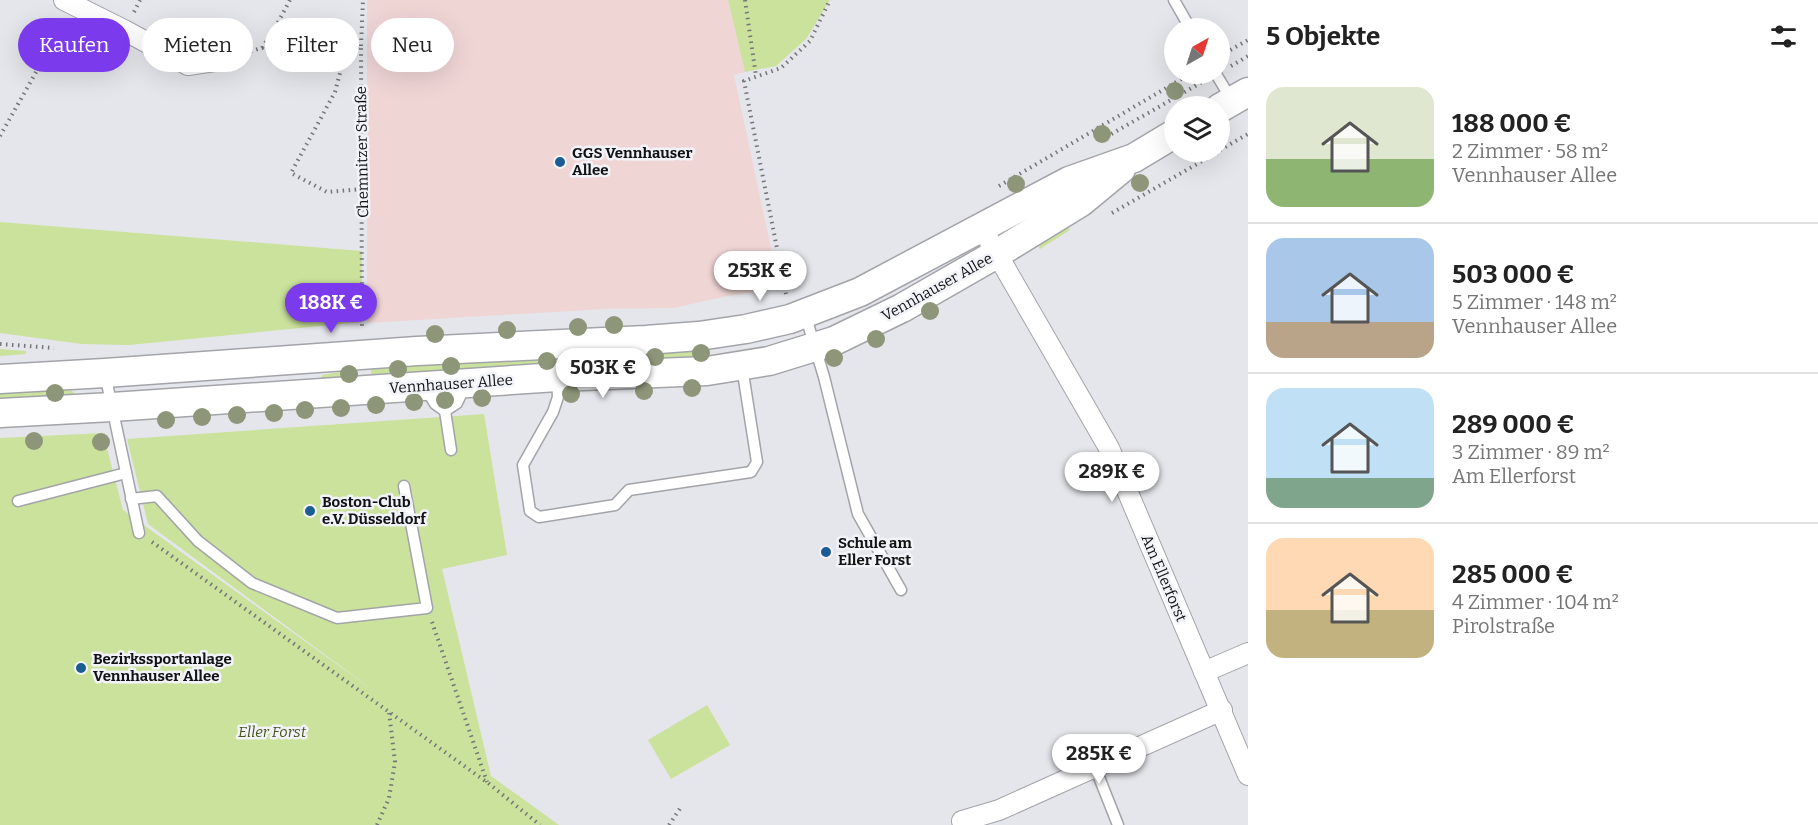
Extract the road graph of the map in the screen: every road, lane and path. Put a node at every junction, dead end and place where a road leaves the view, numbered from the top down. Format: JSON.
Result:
{"nodes":[{"id":1,"x":65,"y":0,"type":"edge"},
{"id":2,"x":290,"y":0,"type":"edge"},
{"id":3,"x":363,"y":0,"type":"edge"},
{"id":4,"x":745,"y":0,"type":"edge"},
{"id":5,"x":830,"y":0,"type":"edge"},
{"id":6,"x":1174,"y":0,"type":"edge"},
{"id":7,"x":1184,"y":18,"type":"edge"},
{"id":8,"x":142,"y":40,"type":"edge"},
{"id":9,"x":1248,"y":40,"type":"edge"},
{"id":10,"x":361,"y":46,"type":"joint"},
{"id":11,"x":261,"y":48,"type":"junction"},
{"id":12,"x":265,"y":48,"type":"edge"},
{"id":13,"x":253,"y":50,"type":"edge"},
{"id":14,"x":1230,"y":50,"type":"edge"},
{"id":15,"x":1248,"y":56,"type":"edge"},
{"id":16,"x":1230,"y":66,"type":"edge"},
{"id":17,"x":340,"y":72,"type":"edge"},
{"id":18,"x":756,"y":76,"type":"junction"},
{"id":19,"x":1173,"y":84,"type":"edge"},
{"id":20,"x":1226,"y":84,"type":"edge"},
{"id":21,"x":1233,"y":100,"type":"edge"},
{"id":22,"x":1248,"y":134,"type":"edge"},
{"id":23,"x":0,"y":136,"type":"edge"},
{"id":24,"x":1164,"y":140,"type":"edge"},
{"id":25,"x":1230,"y":145,"type":"edge"},
{"id":26,"x":1134,"y":158,"type":"junction"},
{"id":27,"x":1200,"y":162,"type":"edge"},
{"id":28,"x":363,"y":189,"type":"junction"},
{"id":29,"x":994,"y":189,"type":"dead end"},
{"id":30,"x":1109,"y":214,"type":"dead end"},
{"id":31,"x":982,"y":228,"type":"junction"},
{"id":32,"x":998,"y":254,"type":"junction"},
{"id":33,"x":796,"y":307,"type":"junction"},
{"id":34,"x":363,"y":321,"type":"dead end"},
{"id":35,"x":815,"y":347,"type":"junction"},
{"id":36,"x":742,"y":366,"type":"junction"},
{"id":37,"x":105,"y":373,"type":"junction"},
{"id":38,"x":557,"y":377,"type":"junction"},
{"id":39,"x":0,"y":379,"type":"edge"},
{"id":40,"x":466,"y":383,"type":"junction"},
{"id":41,"x":424,"y":386,"type":"junction"},
{"id":42,"x":112,"y":407,"type":"junction"},
{"id":43,"x":445,"y":411,"type":"junction"},
{"id":44,"x":0,"y":412,"type":"edge"},
{"id":45,"x":451,"y":450,"type":"dead end"},
{"id":46,"x":126,"y":473,"type":"junction"},
{"id":47,"x":404,"y":486,"type":"dead end"},
{"id":48,"x":131,"y":499,"type":"junction"},
{"id":49,"x":18,"y":501,"type":"dead end"},
{"id":50,"x":139,"y":533,"type":"joint"},
{"id":51,"x":901,"y":590,"type":"dead end"},
{"id":52,"x":427,"y":609,"type":"junction"},
{"id":53,"x":1248,"y":653,"type":"edge"},
{"id":54,"x":1204,"y":672,"type":"junction"},
{"id":55,"x":1221,"y":710,"type":"junction"},
{"id":56,"x":389,"y":712,"type":"junction"},
{"id":57,"x":1095,"y":767,"type":"junction"},
{"id":58,"x":1248,"y":775,"type":"edge"},
{"id":59,"x":488,"y":783,"type":"junction"},
{"id":60,"x":681,"y":807,"type":"dead end"},
{"id":61,"x":962,"y":821,"type":"dead end"},
{"id":62,"x":376,"y":825,"type":"edge"},
{"id":63,"x":540,"y":825,"type":"edge"},
{"id":64,"x":669,"y":825,"type":"edge"},
{"id":65,"x":1118,"y":825,"type":"edge"}],
"edges":[{"from":1,"to":8,"type":"street"},
{"from":1,"to":23,"type":"path"},
{"from":2,"to":11,"type":"path"},
{"from":3,"to":10,"type":"path","name":"Chemnitzer Straße"},
{"from":4,"to":18,"type":"path"},
{"from":5,"to":18,"type":"path"},
{"from":6,"to":7,"type":"lane"},
{"from":9,"to":14,"type":"path"},
{"from":10,"to":28,"type":"path","name":"Chemnitzer Straße"},
{"from":11,"to":12,"type":"path"},
{"from":11,"to":13,"type":"path"},
{"from":15,"to":16,"type":"path"},
{"from":17,"to":28,"type":"path"},
{"from":18,"to":33,"type":"path"},
{"from":19,"to":29,"type":"path"},
{"from":20,"to":21,"type":"lane"},
{"from":22,"to":25,"type":"path"},
{"from":24,"to":26,"type":"main road","name":"Vennhauser Allee"},
{"from":26,"to":31,"type":"main road","name":"Vennhauser Allee"},
{"from":26,"to":32,"type":"main road","name":"Vennhauser Allee"},
{"from":27,"to":30,"type":"path"},
{"from":28,"to":34,"type":"path","name":"Chemnitzer Straße"},
{"from":31,"to":32,"type":"street","name":"Am Ellerforst"},
{"from":31,"to":33,"type":"main road","name":"Vennhauser Allee"},
{"from":32,"to":35,"type":"main road","name":"Vennhauser Allee"},
{"from":32,"to":54,"type":"street","name":"Am Ellerforst"},
{"from":33,"to":35,"type":"lane"},
{"from":33,"to":37,"type":"main road","name":"Vennhauser Allee"},
{"from":35,"to":36,"type":"main road","name":"Vennhauser Allee"},
{"from":35,"to":51,"type":"lane"},
{"from":36,"to":38,"type":"main road","name":"Vennhauser Allee"},
{"from":36,"to":38,"type":"lane"},
{"from":37,"to":39,"type":"main road","name":"Vennhauser Allee"},
{"from":37,"to":42,"type":"lane"},
{"from":38,"to":40,"type":"main road","name":"Vennhauser Allee"},
{"from":40,"to":41,"type":"main road","name":"Vennhauser Allee"},
{"from":40,"to":43,"type":"lane"},
{"from":41,"to":42,"type":"main road","name":"Vennhauser Allee"},
{"from":41,"to":43,"type":"lane"},
{"from":42,"to":44,"type":"main road","name":"Vennhauser Allee"},
{"from":42,"to":46,"type":"lane"},
{"from":43,"to":45,"type":"lane"},
{"from":46,"to":48,"type":"lane"},
{"from":46,"to":49,"type":"lane"},
{"from":47,"to":52,"type":"lane"},
{"from":48,"to":50,"type":"lane"},
{"from":48,"to":52,"type":"lane"},
{"from":50,"to":56,"type":"path"},
{"from":52,"to":59,"type":"path"},
{"from":53,"to":54,"type":"street"},
{"from":54,"to":55,"type":"street","name":"Am Ellerforst"},
{"from":55,"to":57,"type":"street"},
{"from":55,"to":58,"type":"street","name":"Am Ellerforst"},
{"from":56,"to":59,"type":"path"},
{"from":56,"to":62,"type":"path"},
{"from":57,"to":61,"type":"street"},
{"from":57,"to":65,"type":"lane"},
{"from":59,"to":63,"type":"path"},
{"from":60,"to":64,"type":"path"}]}
